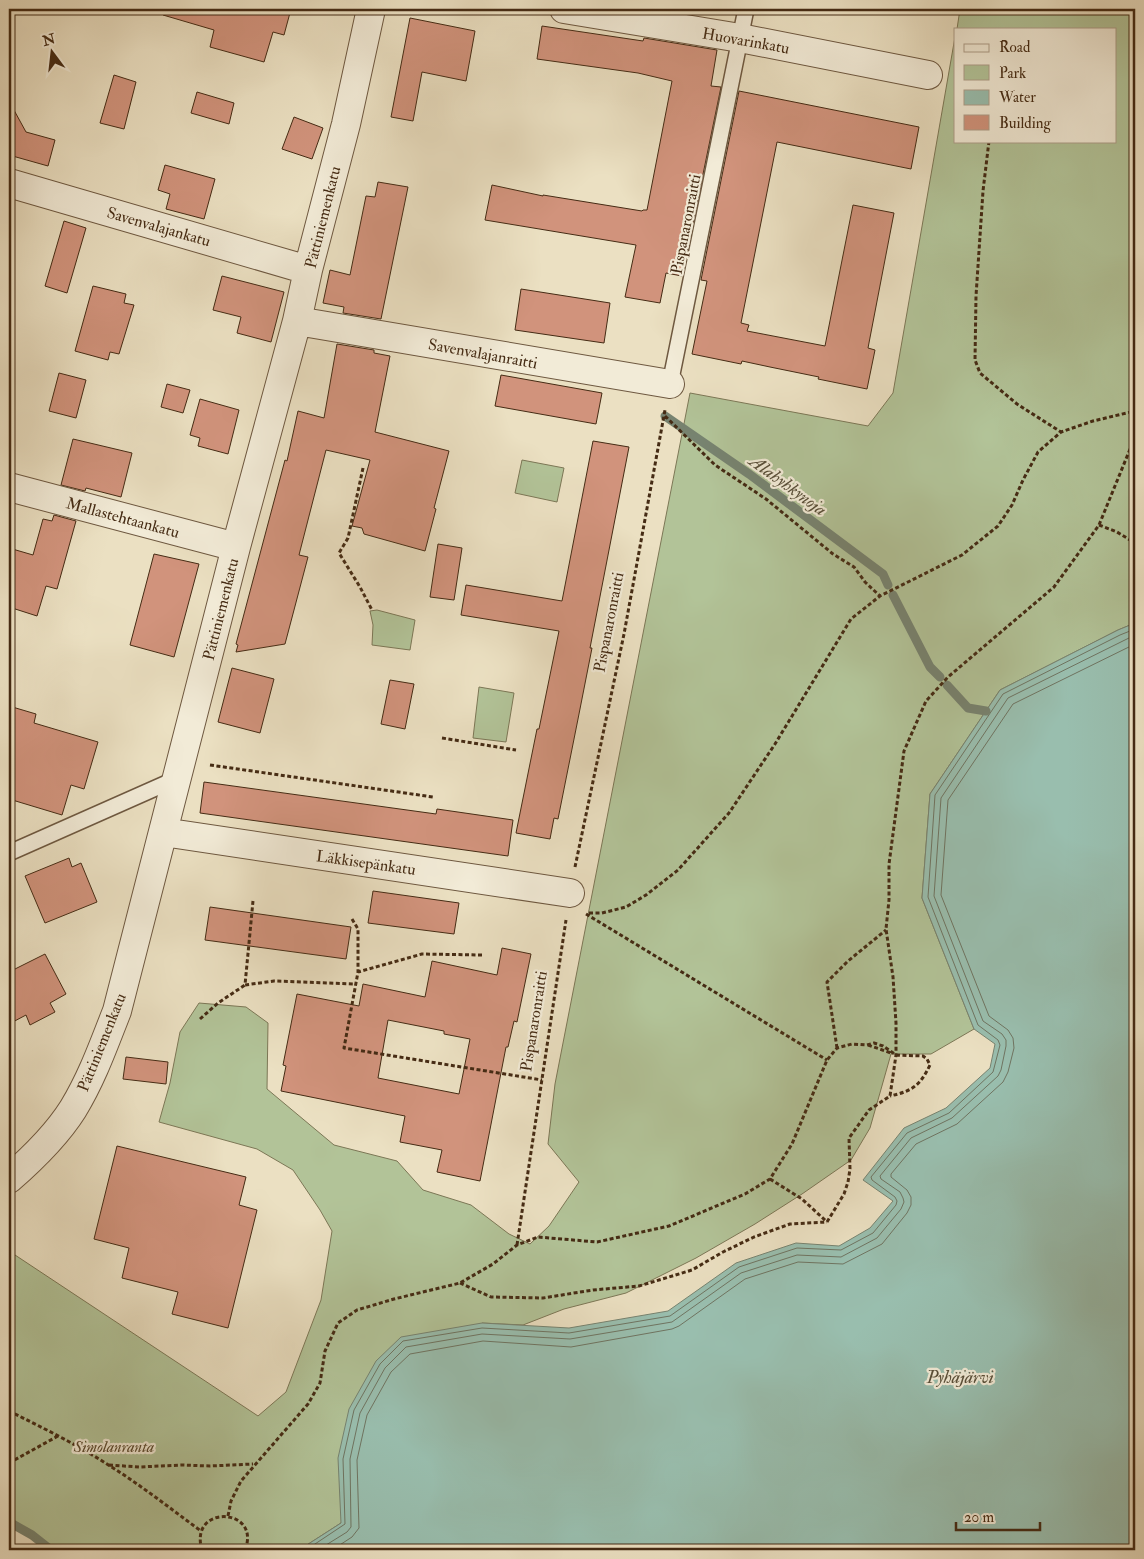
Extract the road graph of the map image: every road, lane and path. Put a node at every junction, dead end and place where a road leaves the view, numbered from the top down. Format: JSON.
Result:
{"nodes":[{"id":1,"x":371,"y":9,"type":"edge"},
{"id":2,"x":564,"y":9,"type":"edge"},
{"id":3,"x":746,"y":9,"type":"edge"},
{"id":4,"x":740,"y":38,"type":"junction"},
{"id":5,"x":928,"y":75,"type":"dead end"},
{"id":6,"x":989,"y":142,"type":"edge"},
{"id":7,"x":9,"y":183,"type":"edge"},
{"id":8,"x":308,"y":270,"type":"junction"},
{"id":9,"x":297,"y":321,"type":"junction"},
{"id":10,"x":670,"y":384,"type":"junction"},
{"id":11,"x":1135,"y":411,"type":"edge"},
{"id":12,"x":664,"y":416,"type":"junction"},
{"id":13,"x":1061,"y":432,"type":"junction"},
{"id":14,"x":1135,"y":438,"type":"edge"},
{"id":15,"x":363,"y":468,"type":"dead end"},
{"id":16,"x":9,"y":486,"type":"edge"},
{"id":17,"x":1099,"y":525,"type":"junction"},
{"id":18,"x":1135,"y":544,"type":"edge"},
{"id":19,"x":236,"y":547,"type":"junction"},
{"id":20,"x":880,"y":596,"type":"junction"},
{"id":21,"x":372,"y":610,"type":"dead end"},
{"id":22,"x":442,"y":738,"type":"dead end"},
{"id":23,"x":516,"y":750,"type":"dead end"},
{"id":24,"x":210,"y":766,"type":"dead end"},
{"id":25,"x":176,"y":779,"type":"junction"},
{"id":26,"x":433,"y":797,"type":"dead end"},
{"id":27,"x":163,"y":832,"type":"junction"},
{"id":28,"x":9,"y":853,"type":"edge"},
{"id":29,"x":253,"y":901,"type":"dead end"},
{"id":30,"x":578,"y":903,"type":"junction"},
{"id":31,"x":352,"y":919,"type":"dead end"},
{"id":32,"x":886,"y":929,"type":"junction"},
{"id":33,"x":482,"y":955,"type":"dead end"},
{"id":34,"x":358,"y":972,"type":"junction"},
{"id":35,"x":356,"y":984,"type":"junction"},
{"id":36,"x":245,"y":985,"type":"junction"},
{"id":37,"x":200,"y":1019,"type":"dead end"},
{"id":38,"x":837,"y":1048,"type":"junction"},
{"id":39,"x":896,"y":1055,"type":"junction"},
{"id":40,"x":827,"y":1060,"type":"junction"},
{"id":41,"x":542,"y":1080,"type":"junction"},
{"id":42,"x":890,"y":1096,"type":"junction"},
{"id":43,"x":770,"y":1179,"type":"junction"},
{"id":44,"x":9,"y":1180,"type":"edge"},
{"id":45,"x":827,"y":1222,"type":"junction"},
{"id":46,"x":517,"y":1245,"type":"junction"},
{"id":47,"x":460,"y":1284,"type":"junction"},
{"id":48,"x":9,"y":1411,"type":"edge"},
{"id":49,"x":58,"y":1436,"type":"junction"},
{"id":50,"x":9,"y":1463,"type":"edge"},
{"id":51,"x":254,"y":1464,"type":"junction"},
{"id":52,"x":109,"y":1465,"type":"junction"},
{"id":53,"x":228,"y":1516,"type":"junction"},
{"id":54,"x":201,"y":1531,"type":"junction"},
{"id":55,"x":202,"y":1550,"type":"edge"},
{"id":56,"x":245,"y":1550,"type":"edge"}],
"edges":[{"from":1,"to":8,"type":"street","name":"Pättiniemenkatu"},
{"from":2,"to":4,"type":"street","name":"Huovarinkatu"},
{"from":3,"to":4,"type":"lane","name":"Pispanaronraitti"},
{"from":4,"to":5,"type":"street","name":"Huovarinkatu"},
{"from":4,"to":10,"type":"lane","name":"Pispanaronraitti"},
{"from":6,"to":13,"type":"path"},
{"from":7,"to":8,"type":"street","name":"Savenvalajankatu"},
{"from":8,"to":9,"type":"street","name":"Pättiniemenkatu"},
{"from":9,"to":10,"type":"street","name":"Savenvalajanraitti"},
{"from":9,"to":19,"type":"street","name":"Pättiniemenkatu"},
{"from":10,"to":12,"type":"path","name":"Pispanaronraitti"},
{"from":11,"to":13,"type":"path"},
{"from":12,"to":20,"type":"path"},
{"from":12,"to":30,"type":"path","name":"Pispanaronraitti"},
{"from":13,"to":20,"type":"path"},
{"from":14,"to":17,"type":"path"},
{"from":15,"to":21,"type":"path"},
{"from":16,"to":19,"type":"street","name":"Mallastehtaankatu"},
{"from":17,"to":18,"type":"path"},
{"from":17,"to":32,"type":"path"},
{"from":19,"to":25,"type":"street","name":"Pättiniemenkatu"},
{"from":20,"to":30,"type":"path"},
{"from":22,"to":23,"type":"path"},
{"from":24,"to":26,"type":"path"},
{"from":25,"to":27,"type":"street","name":"Pättiniemenkatu"},
{"from":25,"to":28,"type":"lane"},
{"from":27,"to":30,"type":"street","name":"Läkkisepänkatu"},
{"from":27,"to":44,"type":"street","name":"Pättiniemenkatu"},
{"from":29,"to":36,"type":"path"},
{"from":30,"to":40,"type":"path"},
{"from":30,"to":41,"type":"path","name":"Pispanaronraitti"},
{"from":31,"to":34,"type":"path"},
{"from":32,"to":38,"type":"path"},
{"from":32,"to":39,"type":"path"},
{"from":33,"to":34,"type":"path"},
{"from":34,"to":35,"type":"path"},
{"from":35,"to":36,"type":"path"},
{"from":35,"to":41,"type":"path"},
{"from":36,"to":37,"type":"path"},
{"from":38,"to":39,"type":"path"},
{"from":38,"to":40,"type":"path"},
{"from":39,"to":42,"type":"path"},
{"from":39,"to":42,"type":"path"},
{"from":40,"to":43,"type":"path"},
{"from":41,"to":46,"type":"path","name":"Pispanaronraitti"},
{"from":42,"to":45,"type":"path"},
{"from":43,"to":45,"type":"path"},
{"from":43,"to":46,"type":"path"},
{"from":45,"to":47,"type":"path"},
{"from":46,"to":47,"type":"path"},
{"from":47,"to":51,"type":"path"},
{"from":48,"to":49,"type":"path"},
{"from":49,"to":50,"type":"path"},
{"from":49,"to":52,"type":"path"},
{"from":51,"to":52,"type":"path"},
{"from":51,"to":53,"type":"path"},
{"from":52,"to":54,"type":"path"},
{"from":53,"to":54,"type":"path"},
{"from":53,"to":56,"type":"path"},
{"from":54,"to":55,"type":"path"}]}
